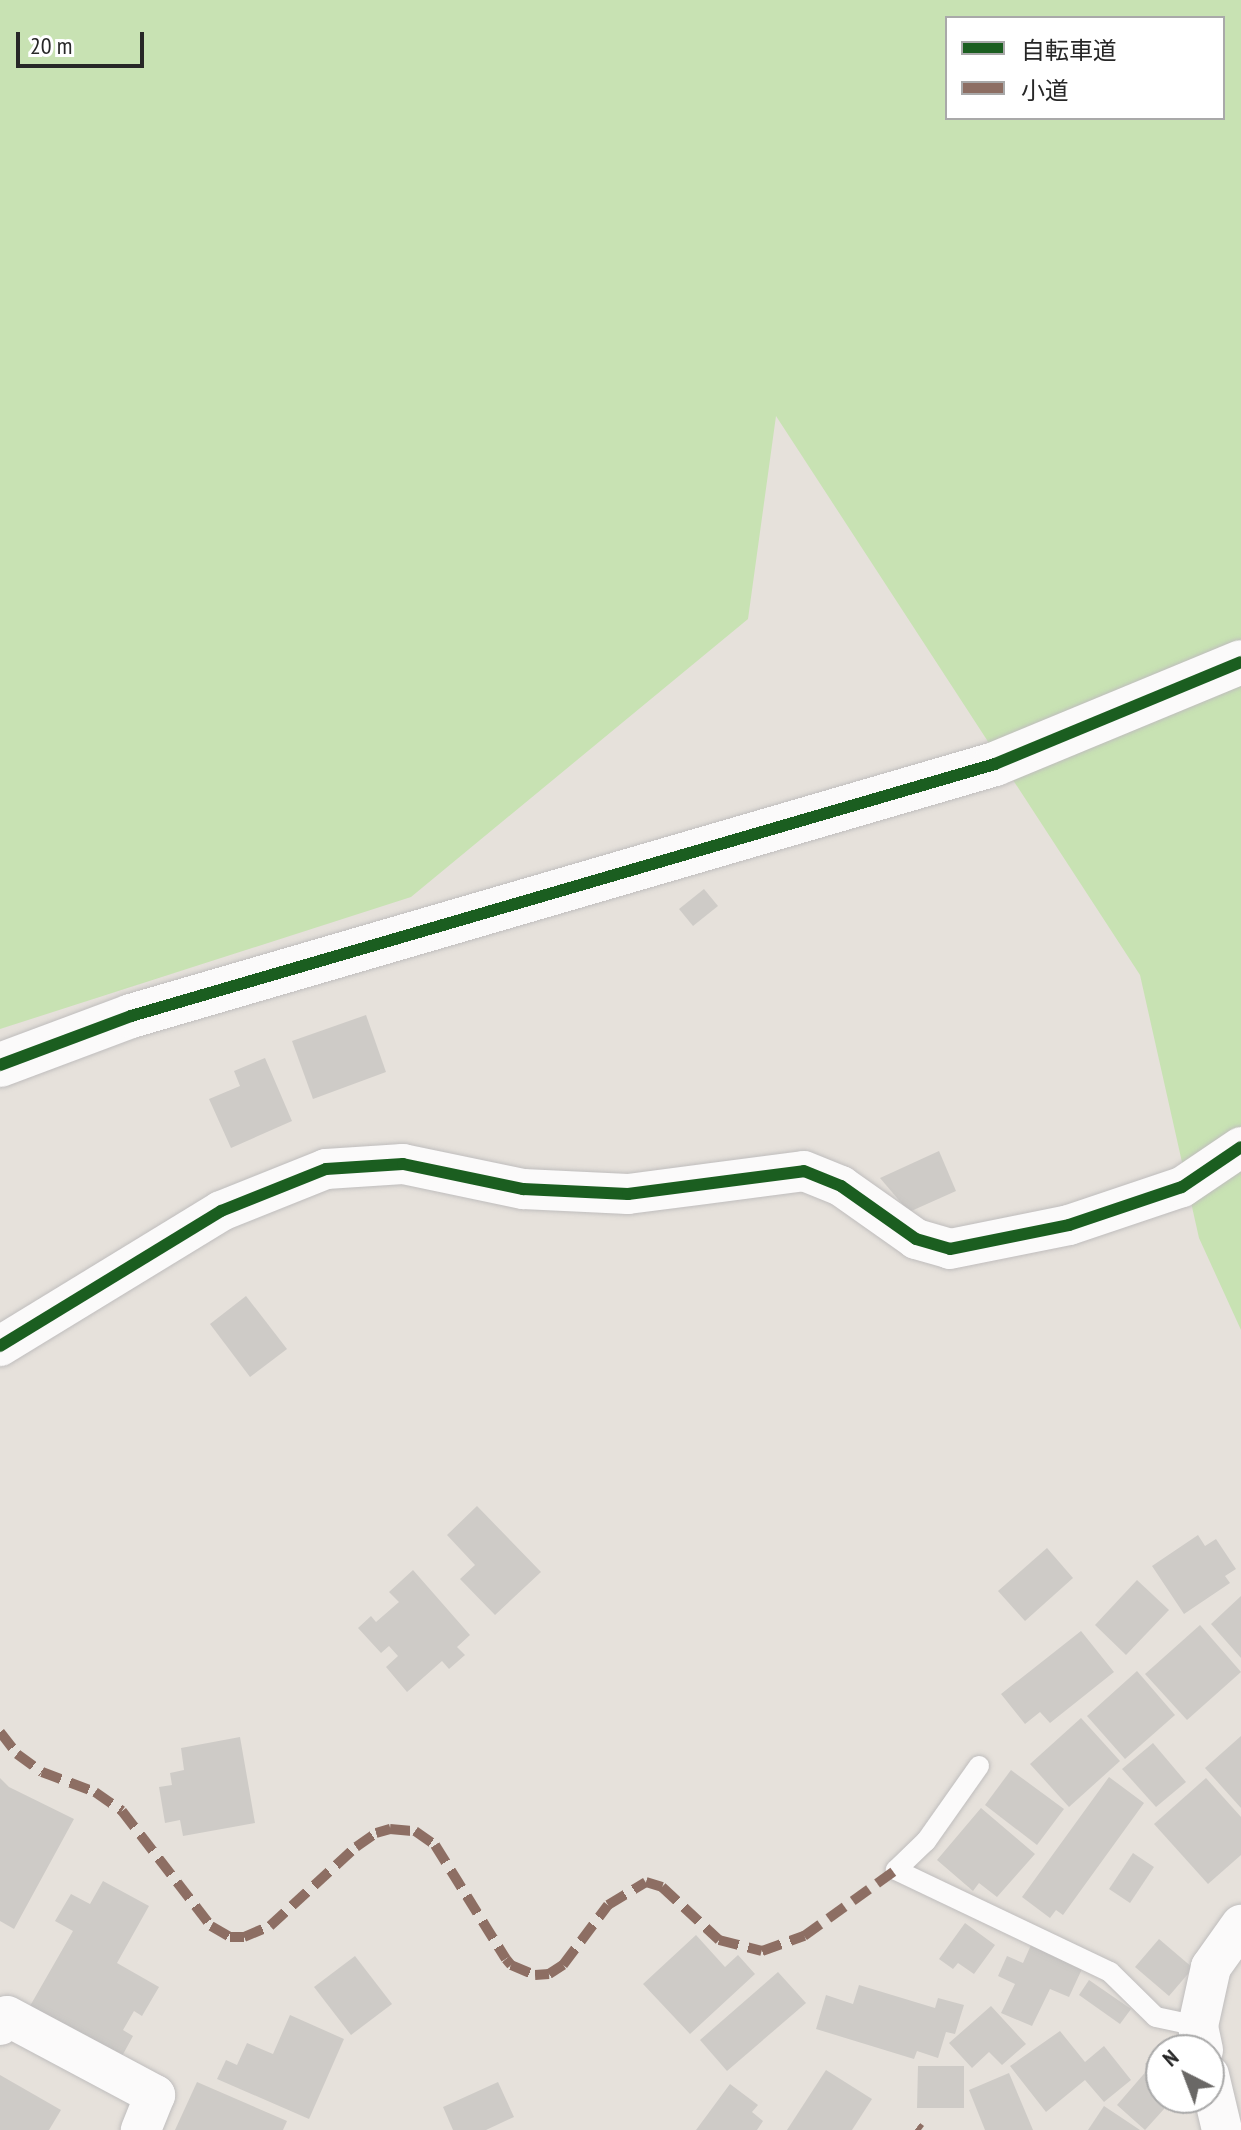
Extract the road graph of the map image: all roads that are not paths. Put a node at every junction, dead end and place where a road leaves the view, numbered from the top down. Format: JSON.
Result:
{"nodes":[{"id":1,"x":1241,"y":662,"type":"edge"},
{"id":2,"x":0,"y":1065,"type":"edge"},
{"id":3,"x":1241,"y":1147,"type":"edge"},
{"id":4,"x":0,"y":1346,"type":"edge"},
{"id":5,"x":979,"y":1766,"type":"dead end"},
{"id":6,"x":1241,"y":1925,"type":"edge"},
{"id":7,"x":0,"y":2025,"type":"edge"},
{"id":8,"x":1192,"y":2034,"type":"edge"},
{"id":9,"x":1201,"y":2034,"type":"edge"},
{"id":10,"x":1241,"y":2127,"type":"edge"},
{"id":11,"x":141,"y":2130,"type":"edge"},
{"id":12,"x":1234,"y":2130,"type":"edge"}],
"edges":[{"from":1,"to":2,"type":"street"},
{"from":3,"to":4,"type":"street"},
{"from":5,"to":8,"type":"lane"},
{"from":6,"to":9,"type":"street"},
{"from":7,"to":11,"type":"street"},
{"from":10,"to":12,"type":"lane"}]}
